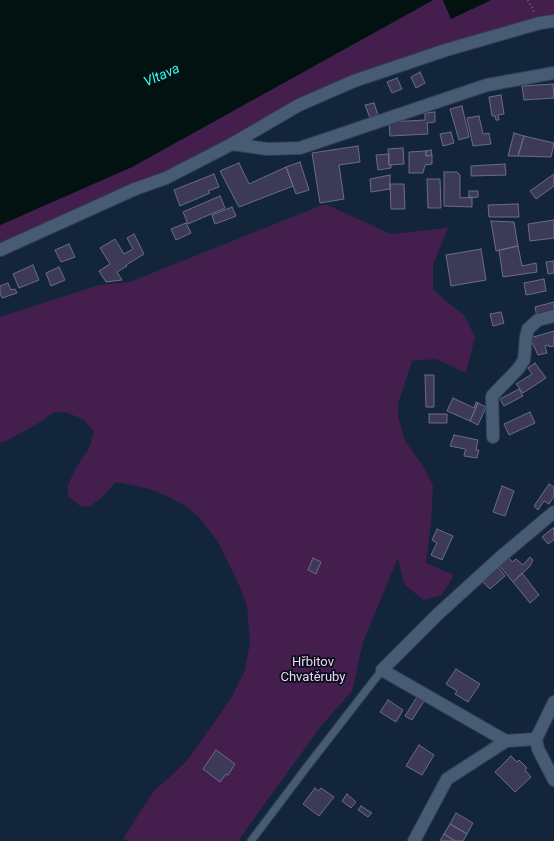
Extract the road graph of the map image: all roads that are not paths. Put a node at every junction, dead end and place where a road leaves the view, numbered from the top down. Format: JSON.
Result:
{"nodes":[{"id":1,"x":554,"y":21,"type":"edge"},
{"id":2,"x":554,"y":73,"type":"edge"},
{"id":3,"x":232,"y":144,"type":"junction"},
{"id":4,"x":0,"y":250,"type":"edge"},
{"id":5,"x":554,"y":316,"type":"edge"},
{"id":6,"x":493,"y":437,"type":"dead end"},
{"id":7,"x":554,"y":512,"type":"edge"},
{"id":8,"x":382,"y":670,"type":"junction"},
{"id":9,"x":554,"y":702,"type":"edge"},
{"id":10,"x":536,"y":739,"type":"junction"},
{"id":11,"x":506,"y":740,"type":"junction"},
{"id":12,"x":554,"y":780,"type":"edge"},
{"id":13,"x":251,"y":841,"type":"edge"},
{"id":14,"x":414,"y":841,"type":"edge"}],
"edges":[{"from":1,"to":3,"type":"street"},
{"from":2,"to":3,"type":"street"},
{"from":3,"to":4,"type":"street"},
{"from":5,"to":6,"type":"street"},
{"from":7,"to":8,"type":"street"},
{"from":8,"to":11,"type":"street"},
{"from":8,"to":13,"type":"lane"},
{"from":9,"to":10,"type":"street"},
{"from":10,"to":11,"type":"street"},
{"from":10,"to":12,"type":"street"},
{"from":11,"to":14,"type":"street"}]}
